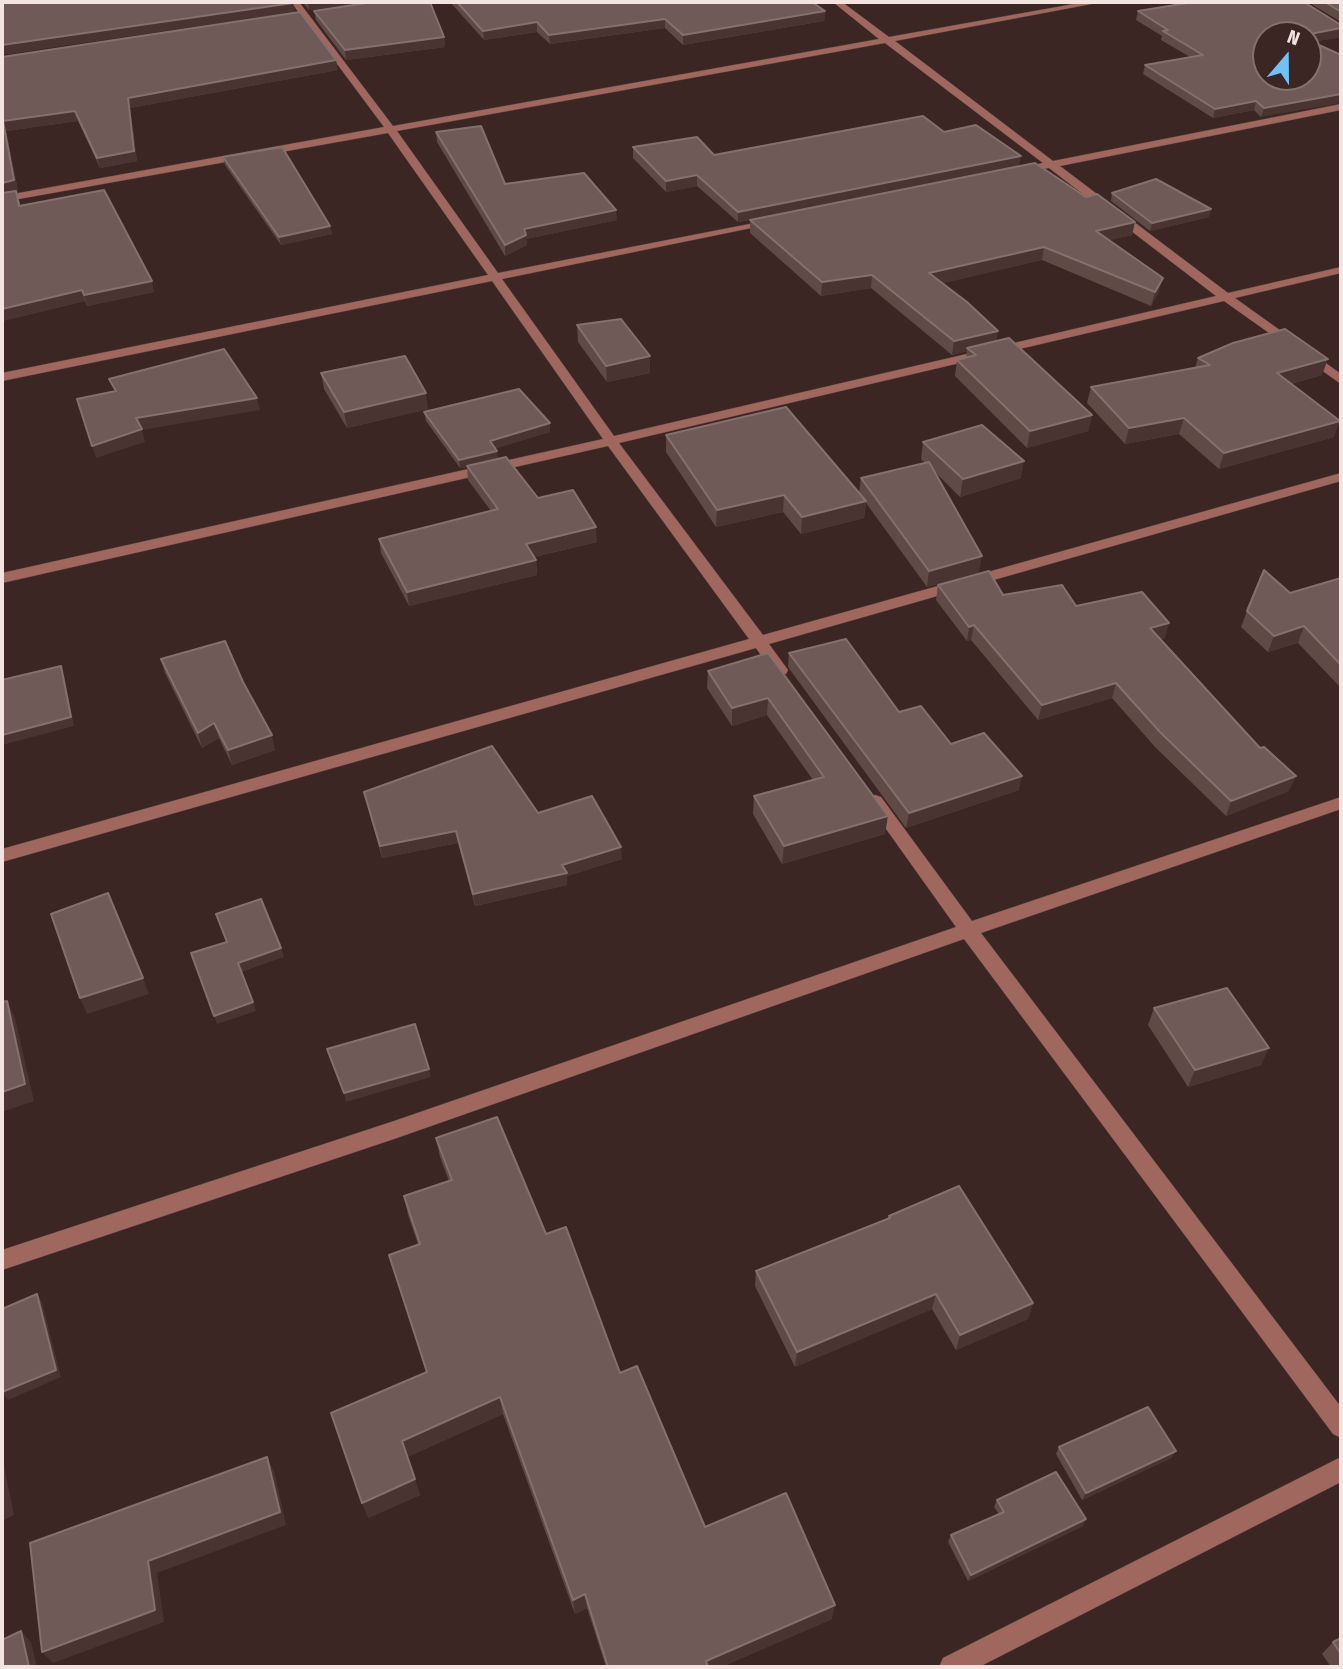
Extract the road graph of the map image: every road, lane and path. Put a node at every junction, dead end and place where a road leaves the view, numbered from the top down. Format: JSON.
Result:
{"nodes":[{"id":1,"x":837,"y":2,"type":"edge"},
{"id":2,"x":1098,"y":2,"type":"edge"},
{"id":3,"x":302,"y":12,"type":"edge"},
{"id":4,"x":890,"y":39,"type":"junction"},
{"id":5,"x":1341,"y":107,"type":"edge"},
{"id":6,"x":390,"y":129,"type":"junction"},
{"id":7,"x":1054,"y":164,"type":"junction"},
{"id":8,"x":1013,"y":173,"type":"edge"},
{"id":9,"x":2,"y":199,"type":"edge"},
{"id":10,"x":780,"y":219,"type":"edge"},
{"id":11,"x":1341,"y":270,"type":"edge"},
{"id":12,"x":494,"y":276,"type":"junction"},
{"id":13,"x":1227,"y":298,"type":"junction"},
{"id":14,"x":2,"y":377,"type":"edge"},
{"id":15,"x":1341,"y":380,"type":"edge"},
{"id":16,"x":611,"y":441,"type":"junction"},
{"id":17,"x":1341,"y":477,"type":"edge"},
{"id":18,"x":2,"y":578,"type":"edge"},
{"id":19,"x":759,"y":641,"type":"junction"},
{"id":20,"x":791,"y":686,"type":"edge"},
{"id":21,"x":863,"y":785,"type":"edge"},
{"id":22,"x":1341,"y":803,"type":"edge"},
{"id":23,"x":2,"y":856,"type":"edge"},
{"id":24,"x":968,"y":930,"type":"junction"},
{"id":25,"x":2,"y":1260,"type":"edge"},
{"id":26,"x":1341,"y":1426,"type":"edge"},
{"id":27,"x":1341,"y":1469,"type":"edge"},
{"id":28,"x":952,"y":1667,"type":"edge"}],
"edges":[{"from":1,"to":4,"type":"street"},
{"from":2,"to":4,"type":"street"},
{"from":3,"to":6,"type":"street"},
{"from":4,"to":6,"type":"street"},
{"from":4,"to":7,"type":"street"},
{"from":5,"to":7,"type":"street"},
{"from":6,"to":9,"type":"street"},
{"from":6,"to":12,"type":"street"},
{"from":7,"to":8,"type":"street"},
{"from":7,"to":13,"type":"street"},
{"from":10,"to":12,"type":"street"},
{"from":11,"to":13,"type":"street"},
{"from":12,"to":14,"type":"street"},
{"from":12,"to":16,"type":"street"},
{"from":13,"to":15,"type":"street"},
{"from":13,"to":16,"type":"street"},
{"from":16,"to":18,"type":"street"},
{"from":16,"to":19,"type":"street"},
{"from":17,"to":19,"type":"street"},
{"from":19,"to":20,"type":"street"},
{"from":19,"to":23,"type":"street"},
{"from":21,"to":24,"type":"street"},
{"from":22,"to":24,"type":"street"},
{"from":24,"to":25,"type":"street"},
{"from":24,"to":26,"type":"street"},
{"from":27,"to":28,"type":"street"}]}
